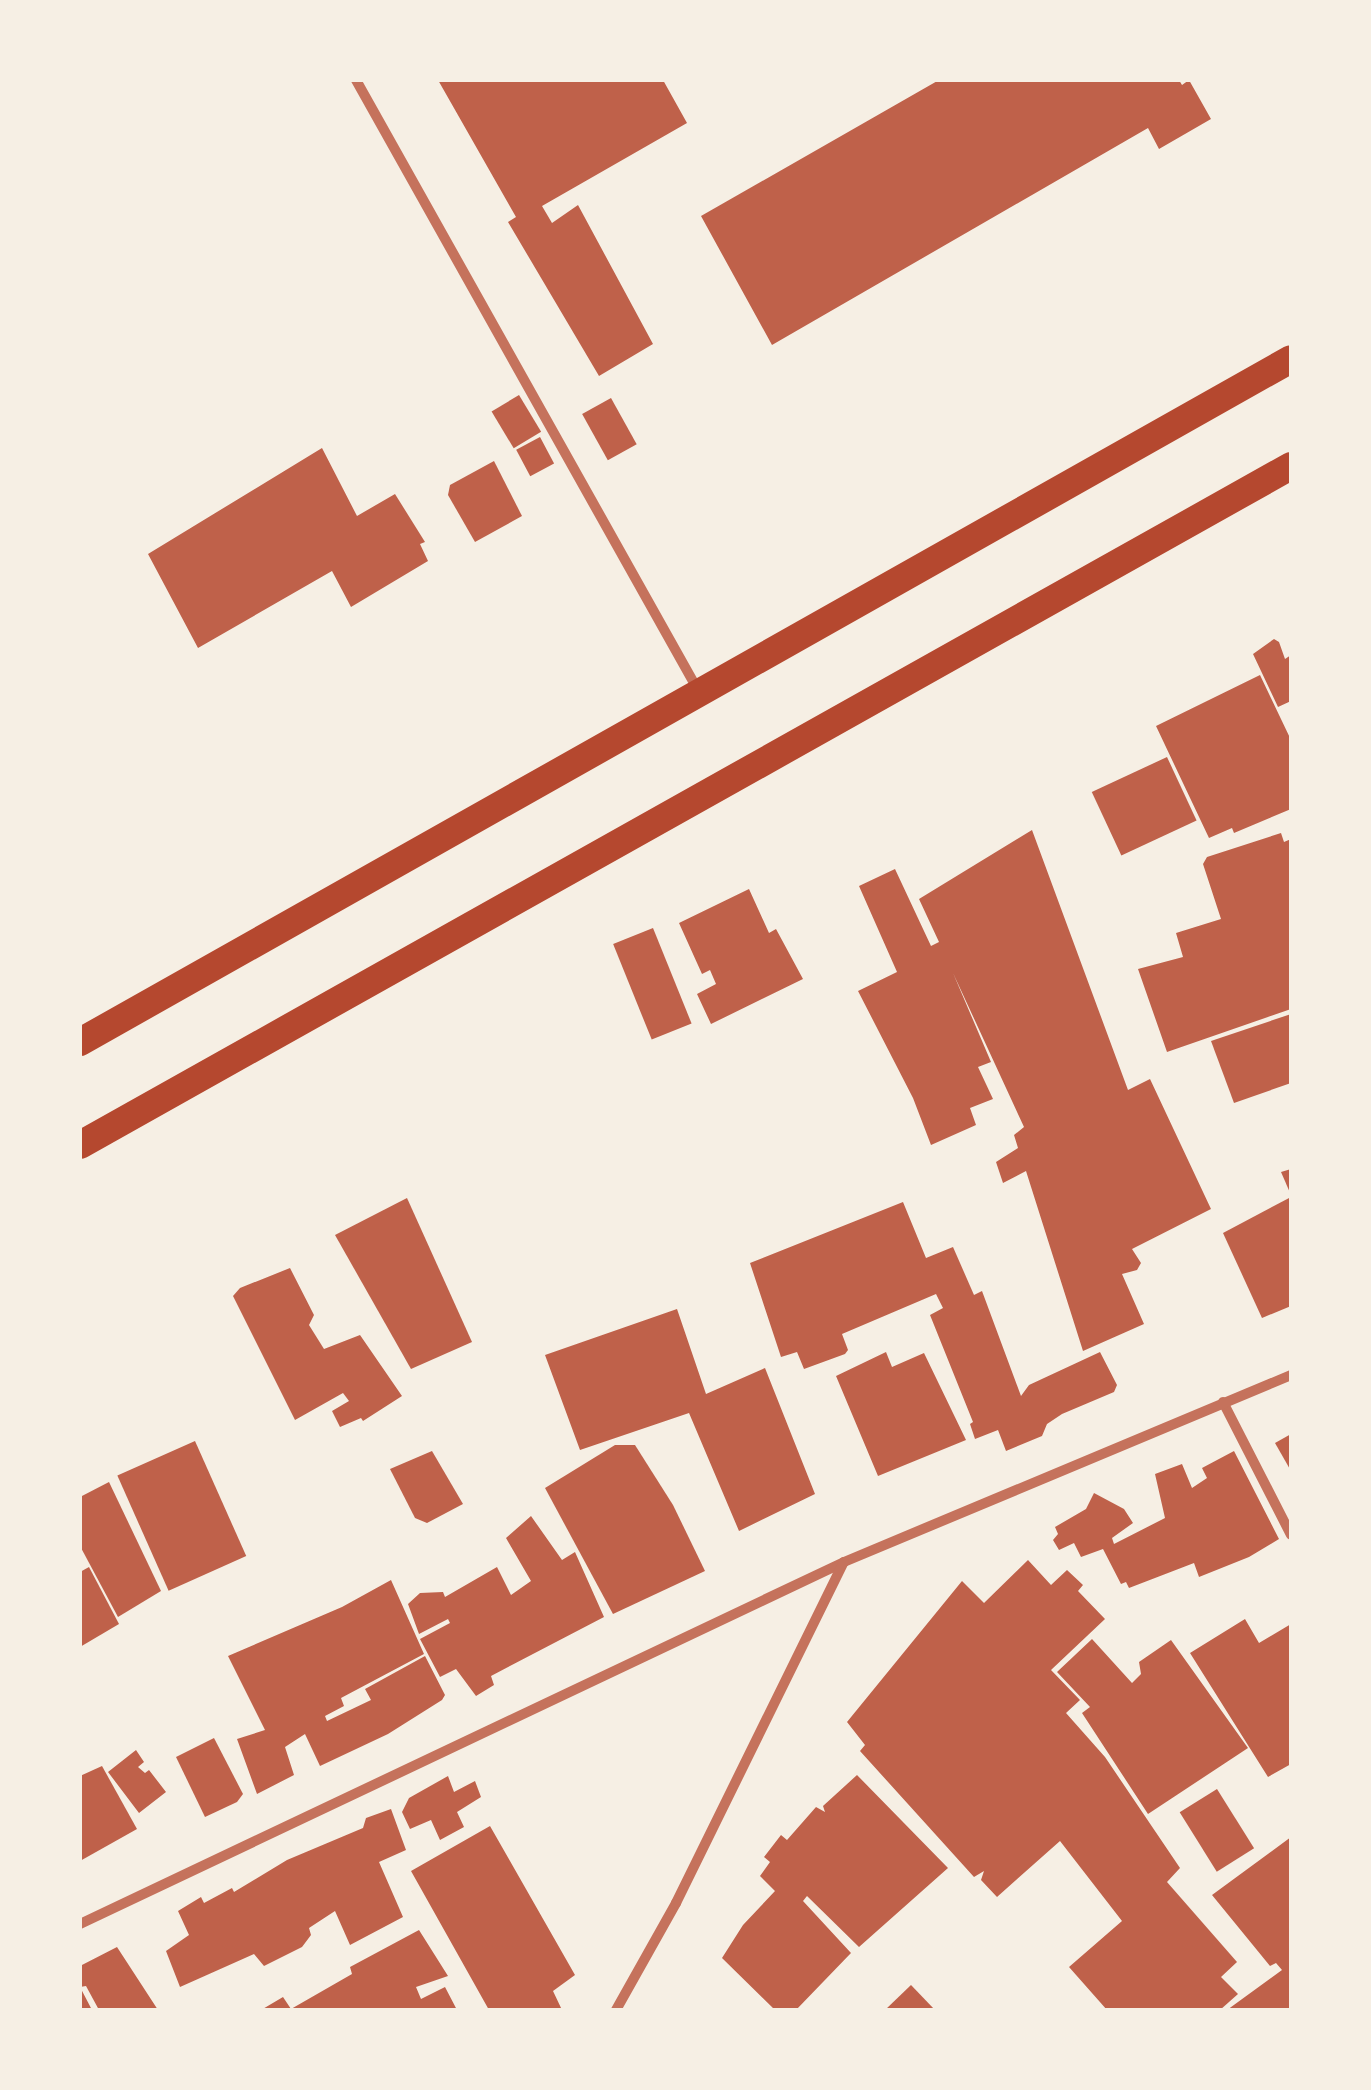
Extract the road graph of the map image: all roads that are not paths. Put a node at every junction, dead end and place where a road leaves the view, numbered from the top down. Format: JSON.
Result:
{"nodes":[{"id":1,"x":356,"y":80,"type":"edge"},
{"id":2,"x":1291,"y":360,"type":"edge"},
{"id":3,"x":1291,"y":466,"type":"edge"},
{"id":4,"x":700,"y":693,"type":"junction"},
{"id":5,"x":80,"y":1042,"type":"edge"},
{"id":6,"x":80,"y":1146,"type":"edge"},
{"id":7,"x":1291,"y":1376,"type":"edge"},
{"id":8,"x":1223,"y":1402,"type":"junction"},
{"id":9,"x":1291,"y":1535,"type":"edge"},
{"id":10,"x":844,"y":1562,"type":"junction"},
{"id":11,"x":80,"y":1924,"type":"edge"},
{"id":12,"x":616,"y":2010,"type":"edge"}],
"edges":[{"from":1,"to":4,"type":"street"},
{"from":2,"to":4,"type":"highway"},
{"from":3,"to":6,"type":"highway"},
{"from":4,"to":5,"type":"highway"},
{"from":7,"to":8,"type":"street"},
{"from":8,"to":9,"type":"street"},
{"from":8,"to":10,"type":"street"},
{"from":10,"to":11,"type":"street"},
{"from":10,"to":12,"type":"street"}]}
